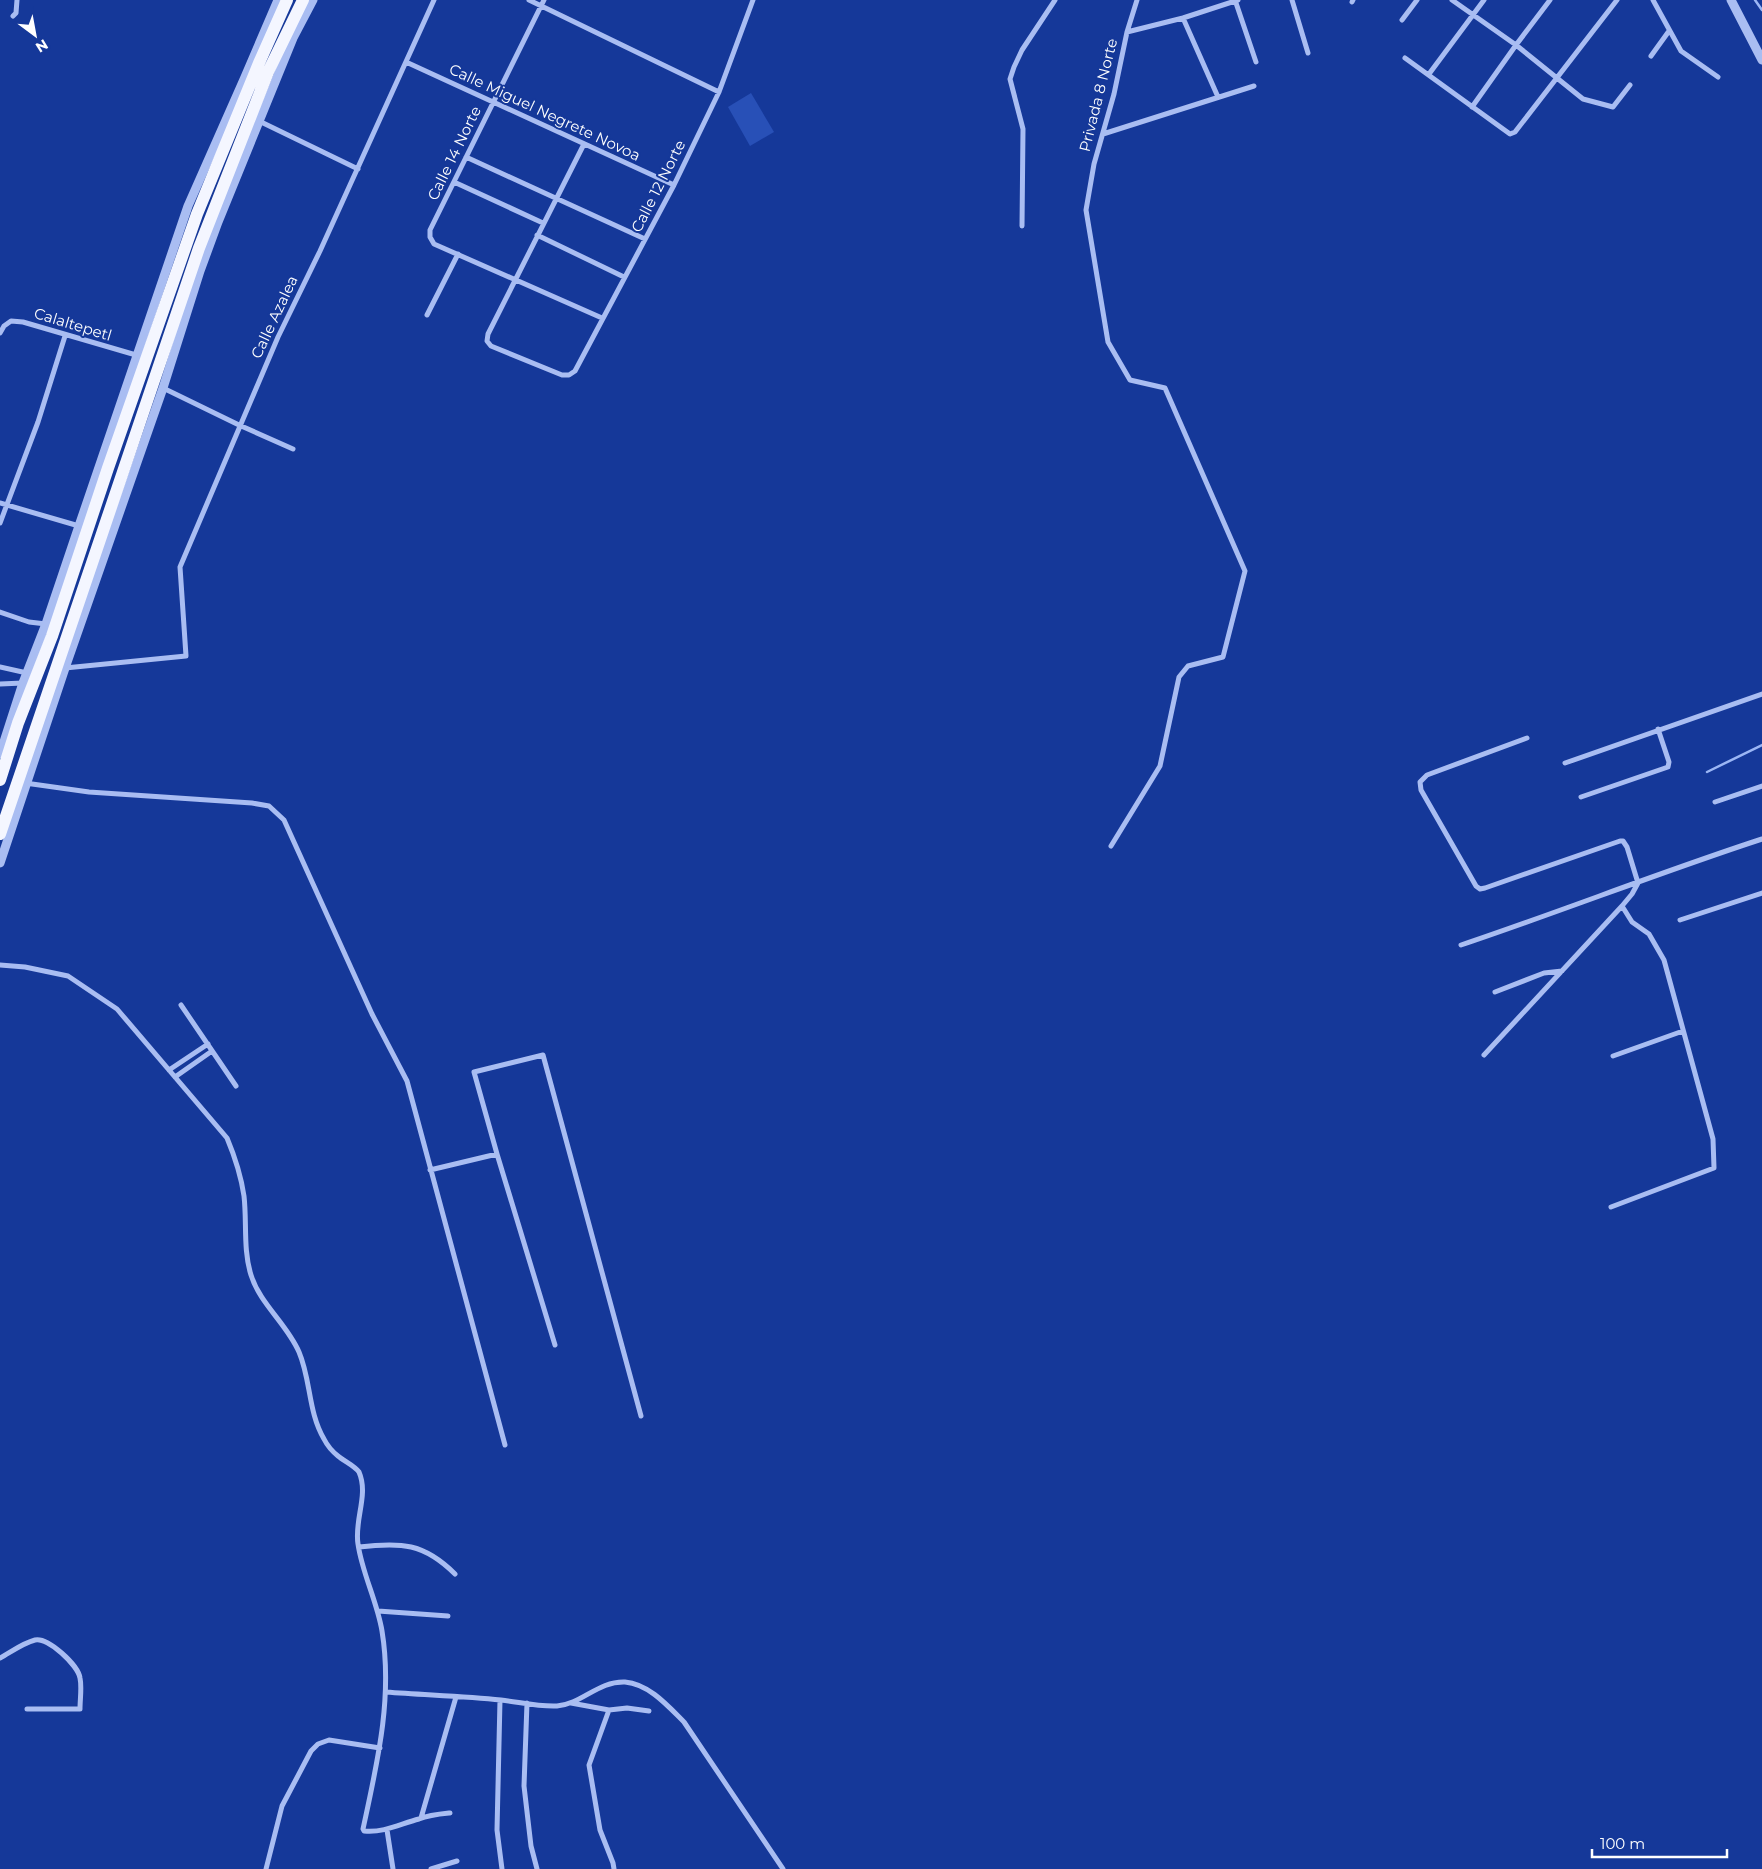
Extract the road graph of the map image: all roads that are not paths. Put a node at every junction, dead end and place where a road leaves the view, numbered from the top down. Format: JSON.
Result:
{"nodes":[{"id":1,"x":17,"y":0,"type":"edge"},
{"id":2,"x":278,"y":0,"type":"edge"},
{"id":3,"x":287,"y":0,"type":"edge"},
{"id":4,"x":303,"y":0,"type":"edge"},
{"id":5,"x":313,"y":0,"type":"edge"},
{"id":6,"x":434,"y":0,"type":"edge"},
{"id":7,"x":529,"y":0,"type":"edge"},
{"id":8,"x":544,"y":0,"type":"edge"},
{"id":9,"x":753,"y":0,"type":"edge"},
{"id":10,"x":1055,"y":0,"type":"edge"},
{"id":11,"x":1137,"y":0,"type":"edge"},
{"id":12,"x":1236,"y":0,"type":"edge"},
{"id":13,"x":1292,"y":0,"type":"edge"},
{"id":14,"x":1416,"y":0,"type":"edge"},
{"id":15,"x":1452,"y":0,"type":"edge"},
{"id":16,"x":1484,"y":0,"type":"edge"},
{"id":17,"x":1550,"y":0,"type":"edge"},
{"id":18,"x":1617,"y":0,"type":"edge"},
{"id":19,"x":1653,"y":0,"type":"edge"},
{"id":20,"x":1731,"y":0,"type":"edge"},
{"id":21,"x":541,"y":6,"type":"junction"},
{"id":22,"x":1473,"y":15,"type":"junction"},
{"id":23,"x":12,"y":16,"type":"dead end"},
{"id":24,"x":1183,"y":18,"type":"junction"},
{"id":25,"x":1402,"y":20,"type":"dead end"},
{"id":26,"x":1669,"y":31,"type":"junction"},
{"id":27,"x":1127,"y":32,"type":"junction"},
{"id":28,"x":1516,"y":45,"type":"junction"},
{"id":29,"x":1308,"y":52,"type":"dead end"},
{"id":30,"x":1651,"y":56,"type":"dead end"},
{"id":31,"x":1405,"y":58,"type":"dead end"},
{"id":32,"x":1762,"y":60,"type":"edge"},
{"id":33,"x":406,"y":62,"type":"junction"},
{"id":34,"x":1256,"y":62,"type":"dead end"},
{"id":35,"x":1429,"y":74,"type":"junction"},
{"id":36,"x":1718,"y":77,"type":"dead end"},
{"id":37,"x":1558,"y":79,"type":"junction"},
{"id":38,"x":1630,"y":85,"type":"dead end"},
{"id":39,"x":1254,"y":86,"type":"dead end"},
{"id":40,"x":719,"y":92,"type":"junction"},
{"id":41,"x":1218,"y":97,"type":"junction"},
{"id":42,"x":494,"y":102,"type":"junction"},
{"id":43,"x":1472,"y":107,"type":"junction"},
{"id":44,"x":259,"y":121,"type":"junction"},
{"id":45,"x":1103,"y":134,"type":"junction"},
{"id":46,"x":584,"y":144,"type":"junction"},
{"id":47,"x":466,"y":156,"type":"junction"},
{"id":48,"x":358,"y":169,"type":"junction"},
{"id":49,"x":454,"y":182,"type":"junction"},
{"id":50,"x":674,"y":186,"type":"junction"},
{"id":51,"x":556,"y":198,"type":"junction"},
{"id":52,"x":543,"y":223,"type":"junction"},
{"id":53,"x":1022,"y":226,"type":"dead end"},
{"id":54,"x":538,"y":235,"type":"junction"},
{"id":55,"x":645,"y":239,"type":"junction"},
{"id":56,"x":458,"y":254,"type":"junction"},
{"id":57,"x":624,"y":277,"type":"junction"},
{"id":58,"x":515,"y":280,"type":"junction"},
{"id":59,"x":427,"y":315,"type":"dead end"},
{"id":60,"x":602,"y":318,"type":"junction"},
{"id":61,"x":0,"y":333,"type":"edge"},
{"id":62,"x":65,"y":336,"type":"junction"},
{"id":63,"x":136,"y":356,"type":"junction"},
{"id":64,"x":163,"y":388,"type":"junction"},
{"id":65,"x":239,"y":425,"type":"junction"},
{"id":66,"x":293,"y":449,"type":"dead end"},
{"id":67,"x":0,"y":503,"type":"edge"},
{"id":68,"x":6,"y":506,"type":"junction"},
{"id":69,"x":0,"y":523,"type":"edge"},
{"id":70,"x":79,"y":526,"type":"junction"},
{"id":71,"x":0,"y":612,"type":"edge"},
{"id":72,"x":46,"y":624,"type":"junction"},
{"id":73,"x":0,"y":667,"type":"edge"},
{"id":74,"x":65,"y":668,"type":"junction"},
{"id":75,"x":27,"y":673,"type":"junction"},
{"id":76,"x":23,"y":683,"type":"junction"},
{"id":77,"x":0,"y":684,"type":"edge"},
{"id":78,"x":1762,"y":694,"type":"edge"},
{"id":79,"x":1658,"y":729,"type":"junction"},
{"id":80,"x":3,"y":732,"type":"edge"},
{"id":81,"x":1527,"y":738,"type":"dead end"},
{"id":82,"x":0,"y":754,"type":"edge"},
{"id":83,"x":1565,"y":763,"type":"dead end"},
{"id":84,"x":0,"y":782,"type":"edge"},
{"id":85,"x":22,"y":783,"type":"junction"},
{"id":86,"x":1762,"y":786,"type":"edge"},
{"id":87,"x":1581,"y":797,"type":"dead end"},
{"id":88,"x":1715,"y":802,"type":"dead end"},
{"id":89,"x":0,"y":834,"type":"edge"},
{"id":90,"x":1762,"y":839,"type":"edge"},
{"id":91,"x":1111,"y":846,"type":"dead end"},
{"id":92,"x":0,"y":863,"type":"edge"},
{"id":93,"x":1638,"y":883,"type":"junction"},
{"id":94,"x":1762,"y":893,"type":"edge"},
{"id":95,"x":1622,"y":906,"type":"junction"},
{"id":96,"x":1680,"y":920,"type":"dead end"},
{"id":97,"x":1461,"y":945,"type":"dead end"},
{"id":98,"x":0,"y":966,"type":"edge"},
{"id":99,"x":1562,"y":971,"type":"junction"},
{"id":100,"x":1495,"y":992,"type":"dead end"},
{"id":101,"x":181,"y":1005,"type":"dead end"},
{"id":102,"x":1683,"y":1031,"type":"junction"},
{"id":103,"x":208,"y":1044,"type":"junction"},
{"id":104,"x":212,"y":1051,"type":"junction"},
{"id":105,"x":1484,"y":1054,"type":"dead end"},
{"id":106,"x":1613,"y":1056,"type":"dead end"},
{"id":107,"x":169,"y":1070,"type":"junction"},
{"id":108,"x":175,"y":1077,"type":"junction"},
{"id":109,"x":236,"y":1086,"type":"dead end"},
{"id":110,"x":496,"y":1154,"type":"junction"},
{"id":111,"x":430,"y":1170,"type":"junction"},
{"id":112,"x":1611,"y":1207,"type":"dead end"},
{"id":113,"x":555,"y":1346,"type":"dead end"},
{"id":114,"x":641,"y":1416,"type":"dead end"},
{"id":115,"x":504,"y":1445,"type":"dead end"},
{"id":116,"x":359,"y":1547,"type":"junction"},
{"id":117,"x":455,"y":1574,"type":"dead end"},
{"id":118,"x":378,"y":1611,"type":"junction"},
{"id":119,"x":448,"y":1616,"type":"dead end"},
{"id":120,"x":0,"y":1658,"type":"edge"},
{"id":121,"x":386,"y":1692,"type":"junction"},
{"id":122,"x":456,"y":1697,"type":"junction"},
{"id":123,"x":500,"y":1700,"type":"junction"},
{"id":124,"x":572,"y":1703,"type":"junction"},
{"id":125,"x":527,"y":1704,"type":"junction"},
{"id":126,"x":27,"y":1708,"type":"dead end"},
{"id":127,"x":609,"y":1710,"type":"junction"},
{"id":128,"x":649,"y":1711,"type":"dead end"},
{"id":129,"x":380,"y":1748,"type":"junction"},
{"id":130,"x":450,"y":1812,"type":"dead end"},
{"id":131,"x":421,"y":1818,"type":"junction"},
{"id":132,"x":387,"y":1830,"type":"junction"},
{"id":133,"x":458,"y":1861,"type":"dead end"},
{"id":134,"x":266,"y":1869,"type":"edge"},
{"id":135,"x":393,"y":1869,"type":"edge"},
{"id":136,"x":431,"y":1869,"type":"edge"},
{"id":137,"x":502,"y":1869,"type":"edge"},
{"id":138,"x":537,"y":1869,"type":"edge"},
{"id":139,"x":614,"y":1869,"type":"edge"},
{"id":140,"x":783,"y":1869,"type":"edge"}],
"edges":[{"from":1,"to":23,"type":"street"},
{"from":2,"to":63,"type":"street"},
{"from":3,"to":84,"type":"main road"},
{"from":4,"to":85,"type":"main road"},
{"from":5,"to":44,"type":"street"},
{"from":6,"to":33,"type":"street","name":"Calle Azalea"},
{"from":7,"to":21,"type":"street"},
{"from":8,"to":21,"type":"street","name":"Calle 14 Norte"},
{"from":9,"to":40,"type":"street","name":"Calle 12 Norte"},
{"from":10,"to":53,"type":"street"},
{"from":11,"to":27,"type":"street","name":"Privada 8 Norte"},
{"from":12,"to":24,"type":"street"},
{"from":12,"to":34,"type":"street"},
{"from":13,"to":29,"type":"street"},
{"from":14,"to":25,"type":"street"},
{"from":15,"to":22,"type":"street"},
{"from":16,"to":22,"type":"street"},
{"from":17,"to":28,"type":"street"},
{"from":18,"to":37,"type":"street"},
{"from":19,"to":26,"type":"street"},
{"from":20,"to":32,"type":"street"},
{"from":21,"to":40,"type":"street"},
{"from":21,"to":42,"type":"street","name":"Calle 14 Norte"},
{"from":22,"to":28,"type":"street"},
{"from":22,"to":35,"type":"street"},
{"from":24,"to":27,"type":"street"},
{"from":24,"to":41,"type":"street"},
{"from":26,"to":30,"type":"street"},
{"from":26,"to":36,"type":"street"},
{"from":27,"to":45,"type":"street","name":"Privada 8 Norte"},
{"from":28,"to":37,"type":"street"},
{"from":28,"to":43,"type":"street"},
{"from":31,"to":35,"type":"street"},
{"from":33,"to":42,"type":"street","name":"Calle Miguel Negrete Novoa"},
{"from":33,"to":48,"type":"street","name":"Calle Azalea"},
{"from":35,"to":43,"type":"street"},
{"from":37,"to":38,"type":"street"},
{"from":37,"to":43,"type":"street"},
{"from":39,"to":41,"type":"street"},
{"from":40,"to":50,"type":"street","name":"Calle 12 Norte"},
{"from":41,"to":45,"type":"street"},
{"from":42,"to":46,"type":"street","name":"Calle Miguel Negrete Novoa"},
{"from":42,"to":47,"type":"street","name":"Calle 14 Norte"},
{"from":44,"to":48,"type":"street"},
{"from":44,"to":64,"type":"street"},
{"from":45,"to":91,"type":"street","name":"Privada 8 Norte"},
{"from":46,"to":50,"type":"street","name":"Calle Miguel Negrete Novoa"},
{"from":46,"to":51,"type":"street"},
{"from":47,"to":49,"type":"street","name":"Calle 14 Norte"},
{"from":47,"to":51,"type":"street"},
{"from":48,"to":65,"type":"street","name":"Calle Azalea"},
{"from":49,"to":52,"type":"street"},
{"from":49,"to":56,"type":"street","name":"Calle 14 Norte"},
{"from":50,"to":55,"type":"street","name":"Calle 12 Norte"},
{"from":51,"to":52,"type":"street"},
{"from":51,"to":55,"type":"street"},
{"from":52,"to":54,"type":"street"},
{"from":54,"to":57,"type":"street"},
{"from":54,"to":58,"type":"street"},
{"from":55,"to":57,"type":"street","name":"Calle 12 Norte"},
{"from":56,"to":58,"type":"street"},
{"from":56,"to":59,"type":"street"},
{"from":57,"to":60,"type":"street","name":"Calle 12 Norte"},
{"from":58,"to":60,"type":"street"},
{"from":58,"to":60,"type":"street","name":"Calle 12 Norte"},
{"from":61,"to":62,"type":"street","name":"Calaltepetl"},
{"from":62,"to":63,"type":"street","name":"Calaltepetl"},
{"from":62,"to":68,"type":"street"},
{"from":63,"to":70,"type":"street"},
{"from":64,"to":65,"type":"street"},
{"from":64,"to":74,"type":"street"},
{"from":65,"to":66,"type":"street"},
{"from":65,"to":74,"type":"street","name":"Calle Azalea"},
{"from":67,"to":68,"type":"street"},
{"from":68,"to":69,"type":"street"},
{"from":68,"to":70,"type":"street"},
{"from":70,"to":72,"type":"street"},
{"from":71,"to":72,"type":"street"},
{"from":72,"to":75,"type":"street"},
{"from":73,"to":75,"type":"street"},
{"from":74,"to":85,"type":"street"},
{"from":75,"to":76,"type":"street"},
{"from":76,"to":77,"type":"street"},
{"from":76,"to":80,"type":"street"},
{"from":78,"to":79,"type":"street"},
{"from":79,"to":83,"type":"street"},
{"from":79,"to":87,"type":"street"},
{"from":80,"to":82,"type":"street"},
{"from":81,"to":93,"type":"street"},
{"from":84,"to":85,"type":"street"},
{"from":85,"to":89,"type":"main road"},
{"from":85,"to":92,"type":"street"},
{"from":85,"to":111,"type":"street"},
{"from":86,"to":88,"type":"street"},
{"from":90,"to":93,"type":"street"},
{"from":93,"to":95,"type":"street"},
{"from":93,"to":97,"type":"street"},
{"from":94,"to":96,"type":"street"},
{"from":95,"to":99,"type":"street"},
{"from":95,"to":102,"type":"street"},
{"from":98,"to":107,"type":"street"},
{"from":99,"to":100,"type":"street"},
{"from":99,"to":105,"type":"street"},
{"from":101,"to":103,"type":"street"},
{"from":102,"to":106,"type":"street"},
{"from":102,"to":112,"type":"street"},
{"from":103,"to":104,"type":"street"},
{"from":103,"to":107,"type":"street"},
{"from":104,"to":108,"type":"street"},
{"from":104,"to":109,"type":"street"},
{"from":107,"to":108,"type":"street"},
{"from":108,"to":116,"type":"street"},
{"from":110,"to":111,"type":"street"},
{"from":110,"to":113,"type":"street"},
{"from":110,"to":114,"type":"street"},
{"from":111,"to":115,"type":"street"},
{"from":116,"to":117,"type":"street"},
{"from":116,"to":118,"type":"street"},
{"from":118,"to":119,"type":"street"},
{"from":118,"to":121,"type":"street"},
{"from":120,"to":126,"type":"street"},
{"from":121,"to":122,"type":"street"},
{"from":121,"to":129,"type":"street"},
{"from":122,"to":123,"type":"street"},
{"from":122,"to":131,"type":"street"},
{"from":123,"to":125,"type":"street"},
{"from":123,"to":137,"type":"street"},
{"from":124,"to":125,"type":"street"},
{"from":124,"to":127,"type":"street"},
{"from":124,"to":140,"type":"street"},
{"from":125,"to":138,"type":"street"},
{"from":127,"to":128,"type":"street"},
{"from":127,"to":139,"type":"street"},
{"from":129,"to":132,"type":"street"},
{"from":129,"to":134,"type":"street"},
{"from":130,"to":131,"type":"street"},
{"from":131,"to":132,"type":"street"},
{"from":132,"to":135,"type":"street"},
{"from":133,"to":136,"type":"street"}]}
